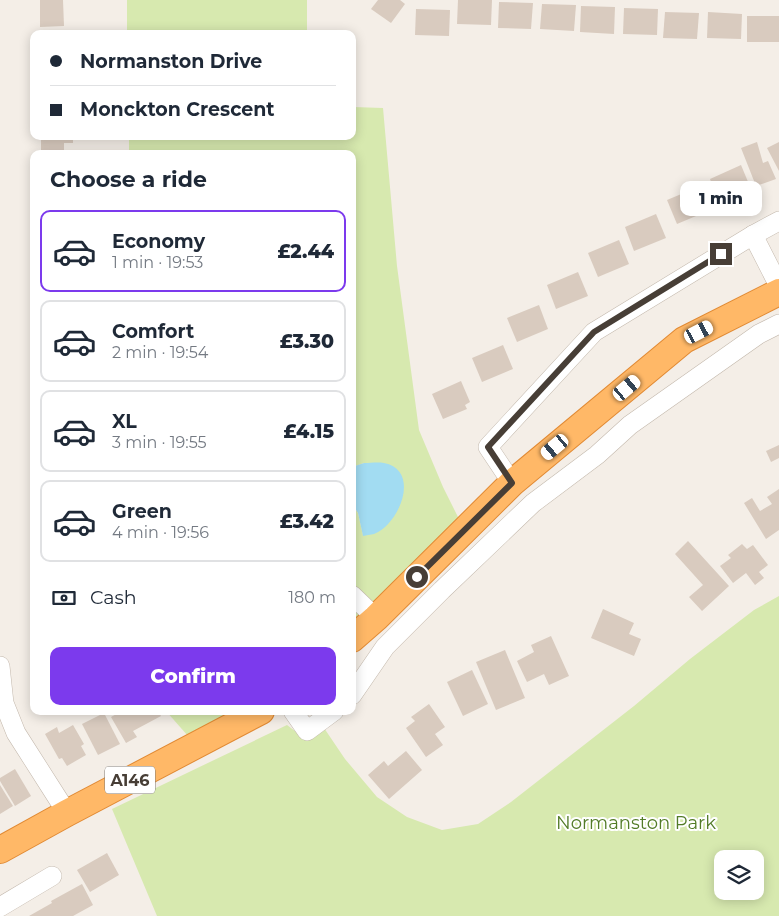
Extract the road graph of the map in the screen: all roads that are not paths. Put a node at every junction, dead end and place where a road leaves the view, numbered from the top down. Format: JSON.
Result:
{"nodes":[{"id":1,"x":779,"y":221,"type":"edge"},
{"id":2,"x":753,"y":235,"type":"junction"},
{"id":3,"x":779,"y":286,"type":"edge"},
{"id":4,"x":779,"y":292,"type":"edge"},
{"id":5,"x":729,"y":317,"type":"junction"},
{"id":6,"x":779,"y":324,"type":"edge"},
{"id":7,"x":745,"y":344,"type":"junction"},
{"id":8,"x":512,"y":483,"type":"junction"},
{"id":9,"x":356,"y":598,"type":"edge"},
{"id":10,"x":376,"y":618,"type":"junction"},
{"id":11,"x":356,"y":635,"type":"edge"},
{"id":12,"x":0,"y":666,"type":"edge"},
{"id":13,"x":356,"y":689,"type":"edge"},
{"id":14,"x":2,"y":704,"type":"edge"},
{"id":15,"x":253,"y":715,"type":"edge"},
{"id":16,"x":296,"y":715,"type":"edge"},
{"id":17,"x":329,"y":715,"type":"edge"},
{"id":18,"x":67,"y":813,"type":"junction"},
{"id":19,"x":0,"y":850,"type":"edge"},
{"id":20,"x":52,"y":876,"type":"dead end"},
{"id":21,"x":0,"y":907,"type":"edge"}],
"edges":[{"from":1,"to":2,"type":"street"},
{"from":2,"to":3,"type":"street"},
{"from":2,"to":8,"type":"street"},
{"from":4,"to":5,"type":"highway"},
{"from":5,"to":7,"type":"street"},
{"from":5,"to":8,"type":"highway"},
{"from":6,"to":7,"type":"street"},
{"from":7,"to":13,"type":"street"},
{"from":8,"to":10,"type":"highway"},
{"from":9,"to":10,"type":"street"},
{"from":10,"to":11,"type":"highway"},
{"from":12,"to":14,"type":"street"},
{"from":14,"to":18,"type":"street"},
{"from":15,"to":18,"type":"highway","number":"A146"},
{"from":16,"to":17,"type":"street"},
{"from":18,"to":19,"type":"highway","number":"A146"},
{"from":20,"to":21,"type":"street"}]}
